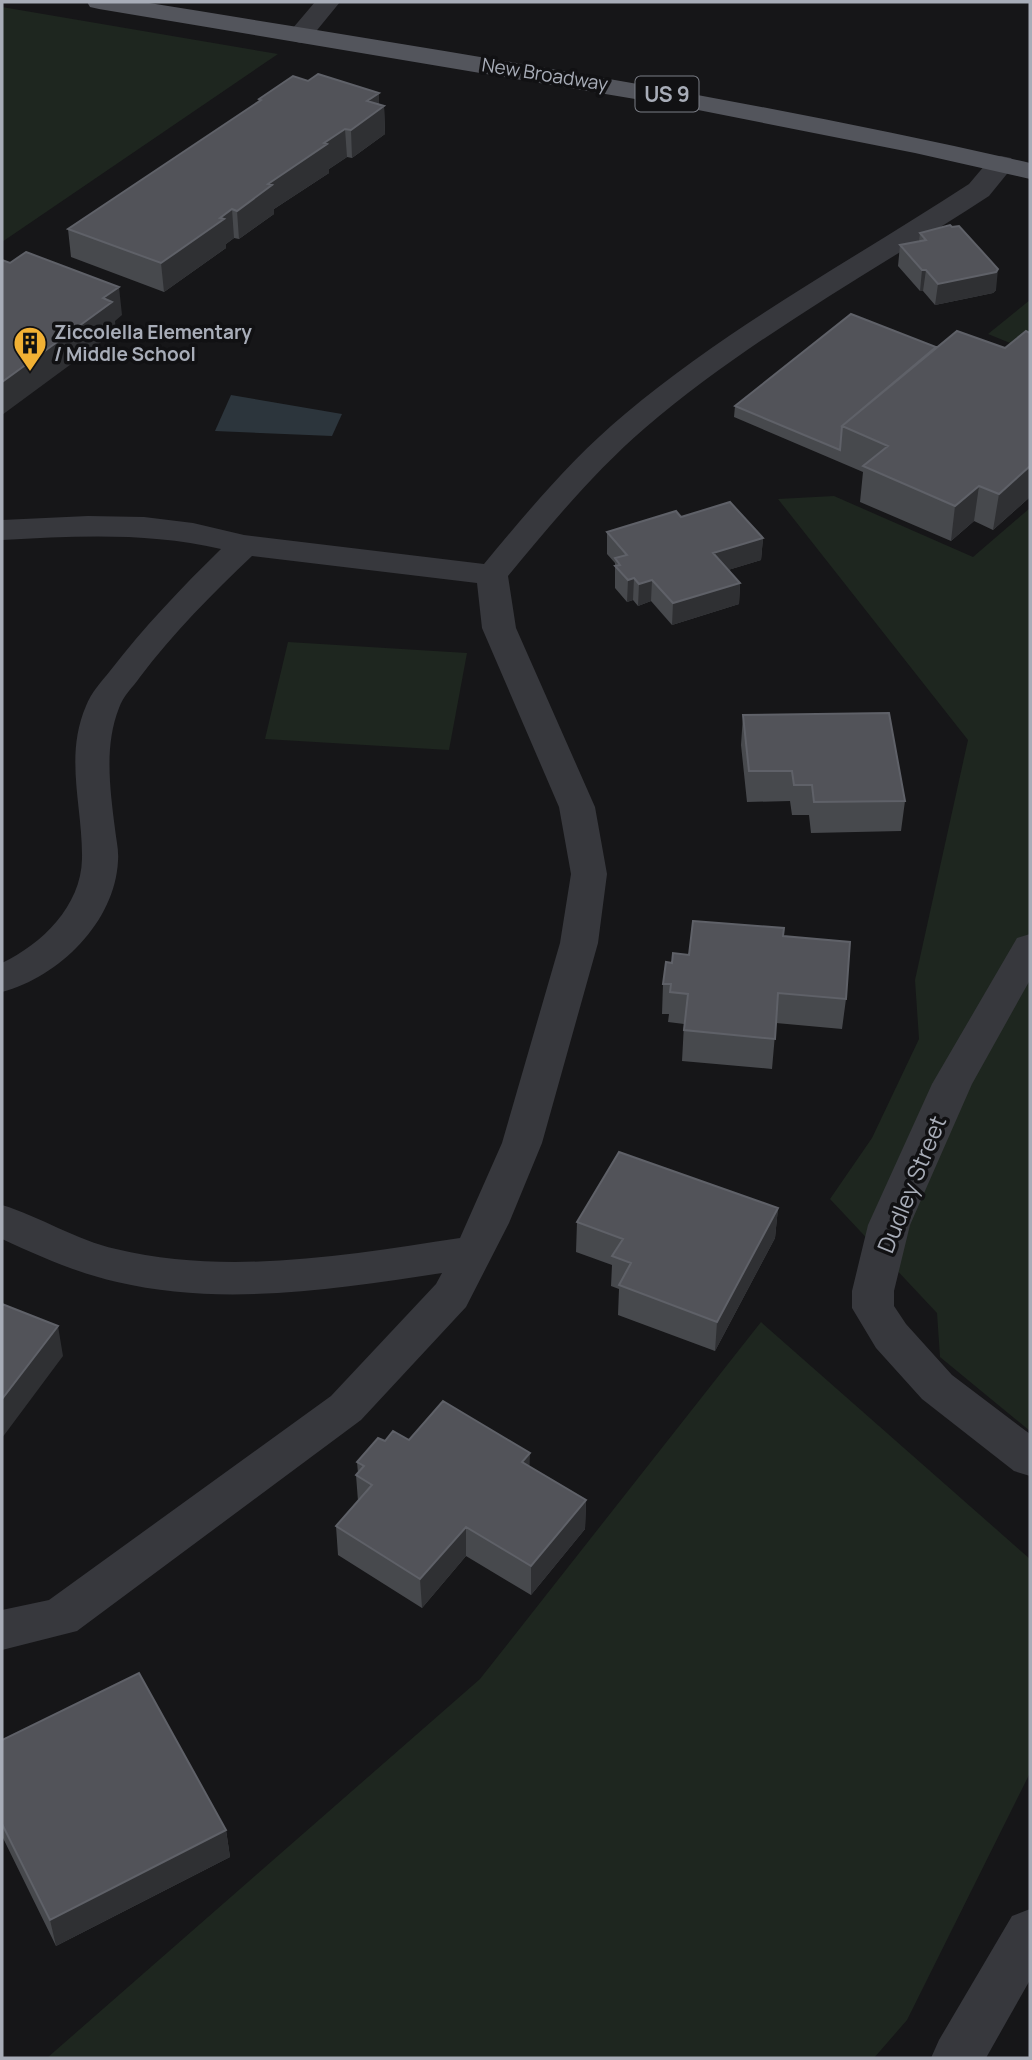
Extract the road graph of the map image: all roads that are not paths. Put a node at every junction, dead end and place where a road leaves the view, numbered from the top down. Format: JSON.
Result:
{"nodes":[{"id":1,"x":99,"y":2,"type":"edge"},
{"id":2,"x":328,"y":2,"type":"edge"},
{"id":3,"x":300,"y":35,"type":"junction"},
{"id":4,"x":1001,"y":164,"type":"junction"},
{"id":5,"x":1030,"y":171,"type":"edge"},
{"id":6,"x":2,"y":530,"type":"edge"},
{"id":7,"x":244,"y":545,"type":"junction"},
{"id":8,"x":492,"y":575,"type":"junction"},
{"id":9,"x":1030,"y":947,"type":"edge"},
{"id":10,"x":2,"y":979,"type":"edge"},
{"id":11,"x":2,"y":1221,"type":"edge"},
{"id":12,"x":473,"y":1252,"type":"junction"},
{"id":13,"x":1030,"y":1458,"type":"edge"},
{"id":14,"x":2,"y":1630,"type":"edge"},
{"id":15,"x":1030,"y":1933,"type":"edge"},
{"id":16,"x":957,"y":2058,"type":"edge"}],
"edges":[{"from":1,"to":3,"type":"main road","name":"New Broadway","number":"US 9"},
{"from":2,"to":3,"type":"street"},
{"from":3,"to":4,"type":"main road","name":"New Broadway","number":"US 9"},
{"from":4,"to":5,"type":"main road","name":"New Broadway","number":"US 9"},
{"from":4,"to":8,"type":"street"},
{"from":6,"to":7,"type":"street"},
{"from":7,"to":8,"type":"street"},
{"from":7,"to":10,"type":"street"},
{"from":8,"to":12,"type":"street"},
{"from":9,"to":13,"type":"street","name":"Dudley Street"},
{"from":11,"to":12,"type":"street"},
{"from":12,"to":14,"type":"street"},
{"from":15,"to":16,"type":"street"}]}
